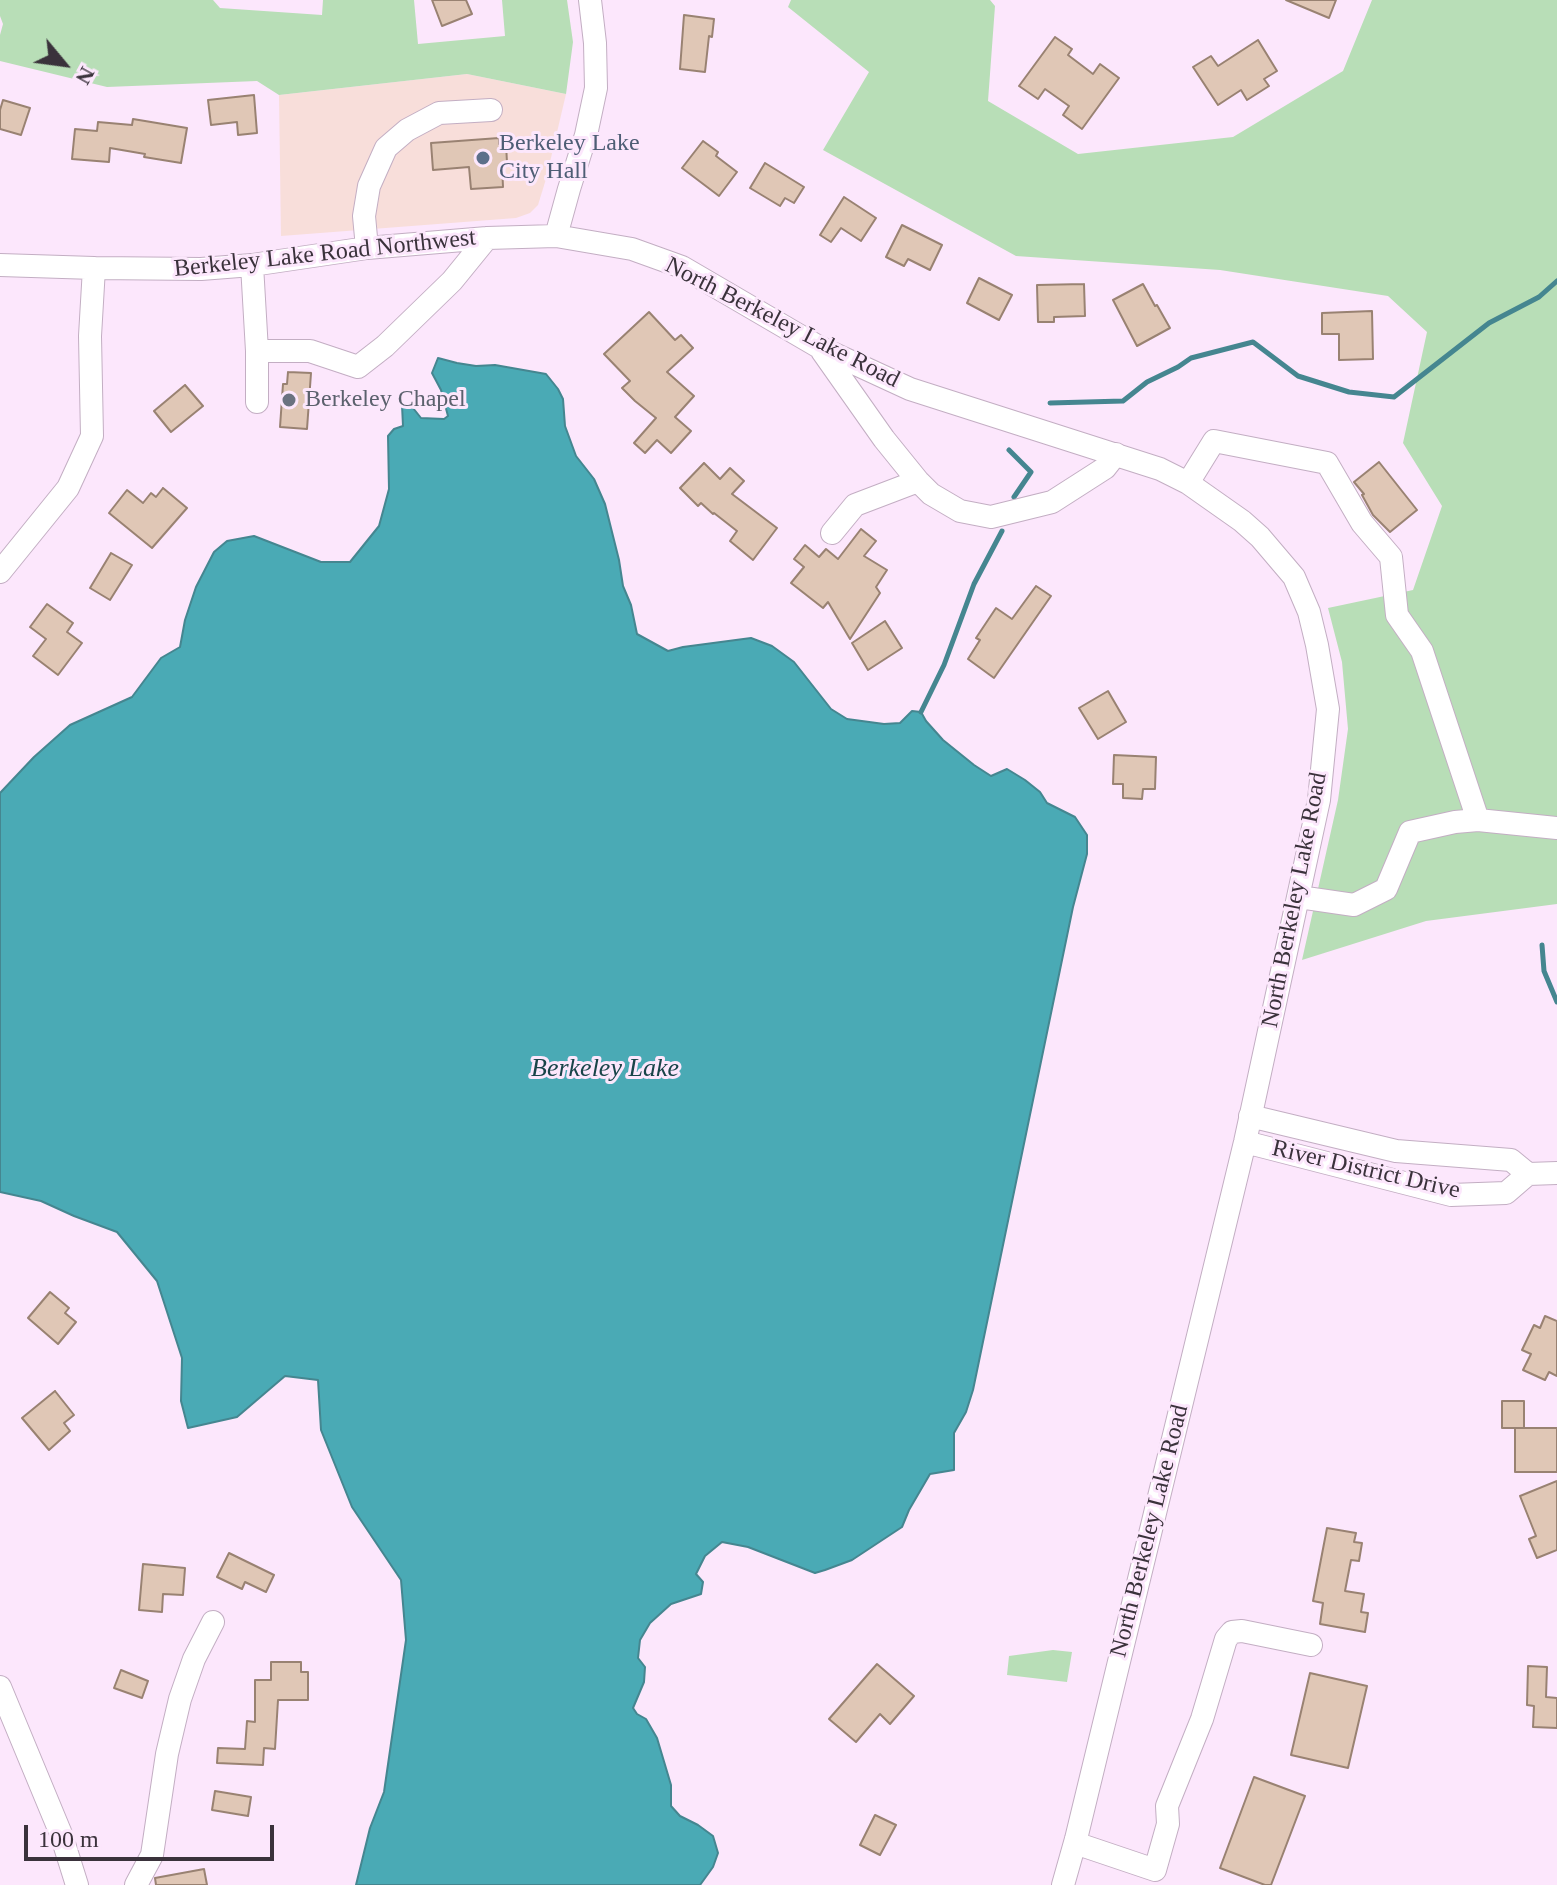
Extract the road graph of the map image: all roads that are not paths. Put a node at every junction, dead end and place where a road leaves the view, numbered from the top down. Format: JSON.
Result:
{"nodes":[{"id":1,"x":590,"y":0,"type":"edge"},
{"id":2,"x":491,"y":110,"type":"dead end"},
{"id":3,"x":556,"y":236,"type":"junction"},
{"id":4,"x":487,"y":238,"type":"junction"},
{"id":5,"x":367,"y":248,"type":"junction"},
{"id":6,"x":0,"y":265,"type":"edge"},
{"id":7,"x":252,"y":265,"type":"junction"},
{"id":8,"x":94,"y":268,"type":"junction"},
{"id":9,"x":819,"y":347,"type":"junction"},
{"id":10,"x":257,"y":351,"type":"junction"},
{"id":11,"x":257,"y":402,"type":"dead end"},
{"id":12,"x":1116,"y":454,"type":"junction"},
{"id":13,"x":918,"y":481,"type":"junction"},
{"id":14,"x":1188,"y":483,"type":"junction"},
{"id":15,"x":832,"y":533,"type":"dead end"},
{"id":16,"x":0,"y":572,"type":"edge"},
{"id":17,"x":1478,"y":820,"type":"junction"},
{"id":18,"x":1557,"y":828,"type":"edge"},
{"id":19,"x":1299,"y":897,"type":"junction"},
{"id":20,"x":1250,"y":1116,"type":"junction"},
{"id":21,"x":1245,"y":1142,"type":"junction"},
{"id":22,"x":1399,"y":1151,"type":"junction"},
{"id":23,"x":1557,"y":1173,"type":"edge"},
{"id":24,"x":1528,"y":1174,"type":"junction"},
{"id":25,"x":1394,"y":1180,"type":"junction"},
{"id":26,"x":213,"y":1622,"type":"dead end"},
{"id":27,"x":1311,"y":1645,"type":"dead end"},
{"id":28,"x":0,"y":1687,"type":"edge"},
{"id":29,"x":1075,"y":1843,"type":"junction"},
{"id":30,"x":1153,"y":1877,"type":"edge"},
{"id":31,"x":77,"y":1885,"type":"edge"},
{"id":32,"x":136,"y":1885,"type":"edge"},
{"id":33,"x":1063,"y":1885,"type":"edge"}],
"edges":[{"from":1,"to":3,"type":"street"},
{"from":2,"to":5,"type":"street"},
{"from":3,"to":4,"type":"street","name":"Berkeley Lake Road Northwest"},
{"from":3,"to":9,"type":"street","name":"North Berkeley Lake Road"},
{"from":4,"to":5,"type":"street","name":"Berkeley Lake Road Northwest"},
{"from":4,"to":10,"type":"street"},
{"from":5,"to":7,"type":"street","name":"Berkeley Lake Road Northwest"},
{"from":6,"to":8,"type":"street","name":"Berkeley Lake Road Northwest"},
{"from":7,"to":8,"type":"street","name":"Berkeley Lake Road Northwest"},
{"from":7,"to":10,"type":"street"},
{"from":8,"to":16,"type":"street"},
{"from":9,"to":12,"type":"street","name":"North Berkeley Lake Road"},
{"from":9,"to":13,"type":"street"},
{"from":10,"to":11,"type":"street"},
{"from":12,"to":13,"type":"street"},
{"from":12,"to":14,"type":"street","name":"North Berkeley Lake Road"},
{"from":13,"to":15,"type":"street"},
{"from":14,"to":17,"type":"street"},
{"from":14,"to":19,"type":"street","name":"North Berkeley Lake Road"},
{"from":17,"to":18,"type":"street"},
{"from":17,"to":19,"type":"street"},
{"from":19,"to":20,"type":"street","name":"North Berkeley Lake Road"},
{"from":20,"to":21,"type":"street","name":"North Berkeley Lake Road"},
{"from":20,"to":22,"type":"street","name":"River District Drive"},
{"from":21,"to":25,"type":"street","name":"River District Drive"},
{"from":21,"to":29,"type":"street","name":"North Berkeley Lake Road"},
{"from":22,"to":24,"type":"street","name":"River District Drive"},
{"from":22,"to":25,"type":"street"},
{"from":23,"to":24,"type":"street","name":"River District Drive"},
{"from":24,"to":25,"type":"street","name":"River District Drive"},
{"from":26,"to":32,"type":"street"},
{"from":27,"to":30,"type":"street"},
{"from":28,"to":31,"type":"street"},
{"from":29,"to":30,"type":"street"},
{"from":29,"to":33,"type":"street","name":"North Berkeley Lake Road"}]}
